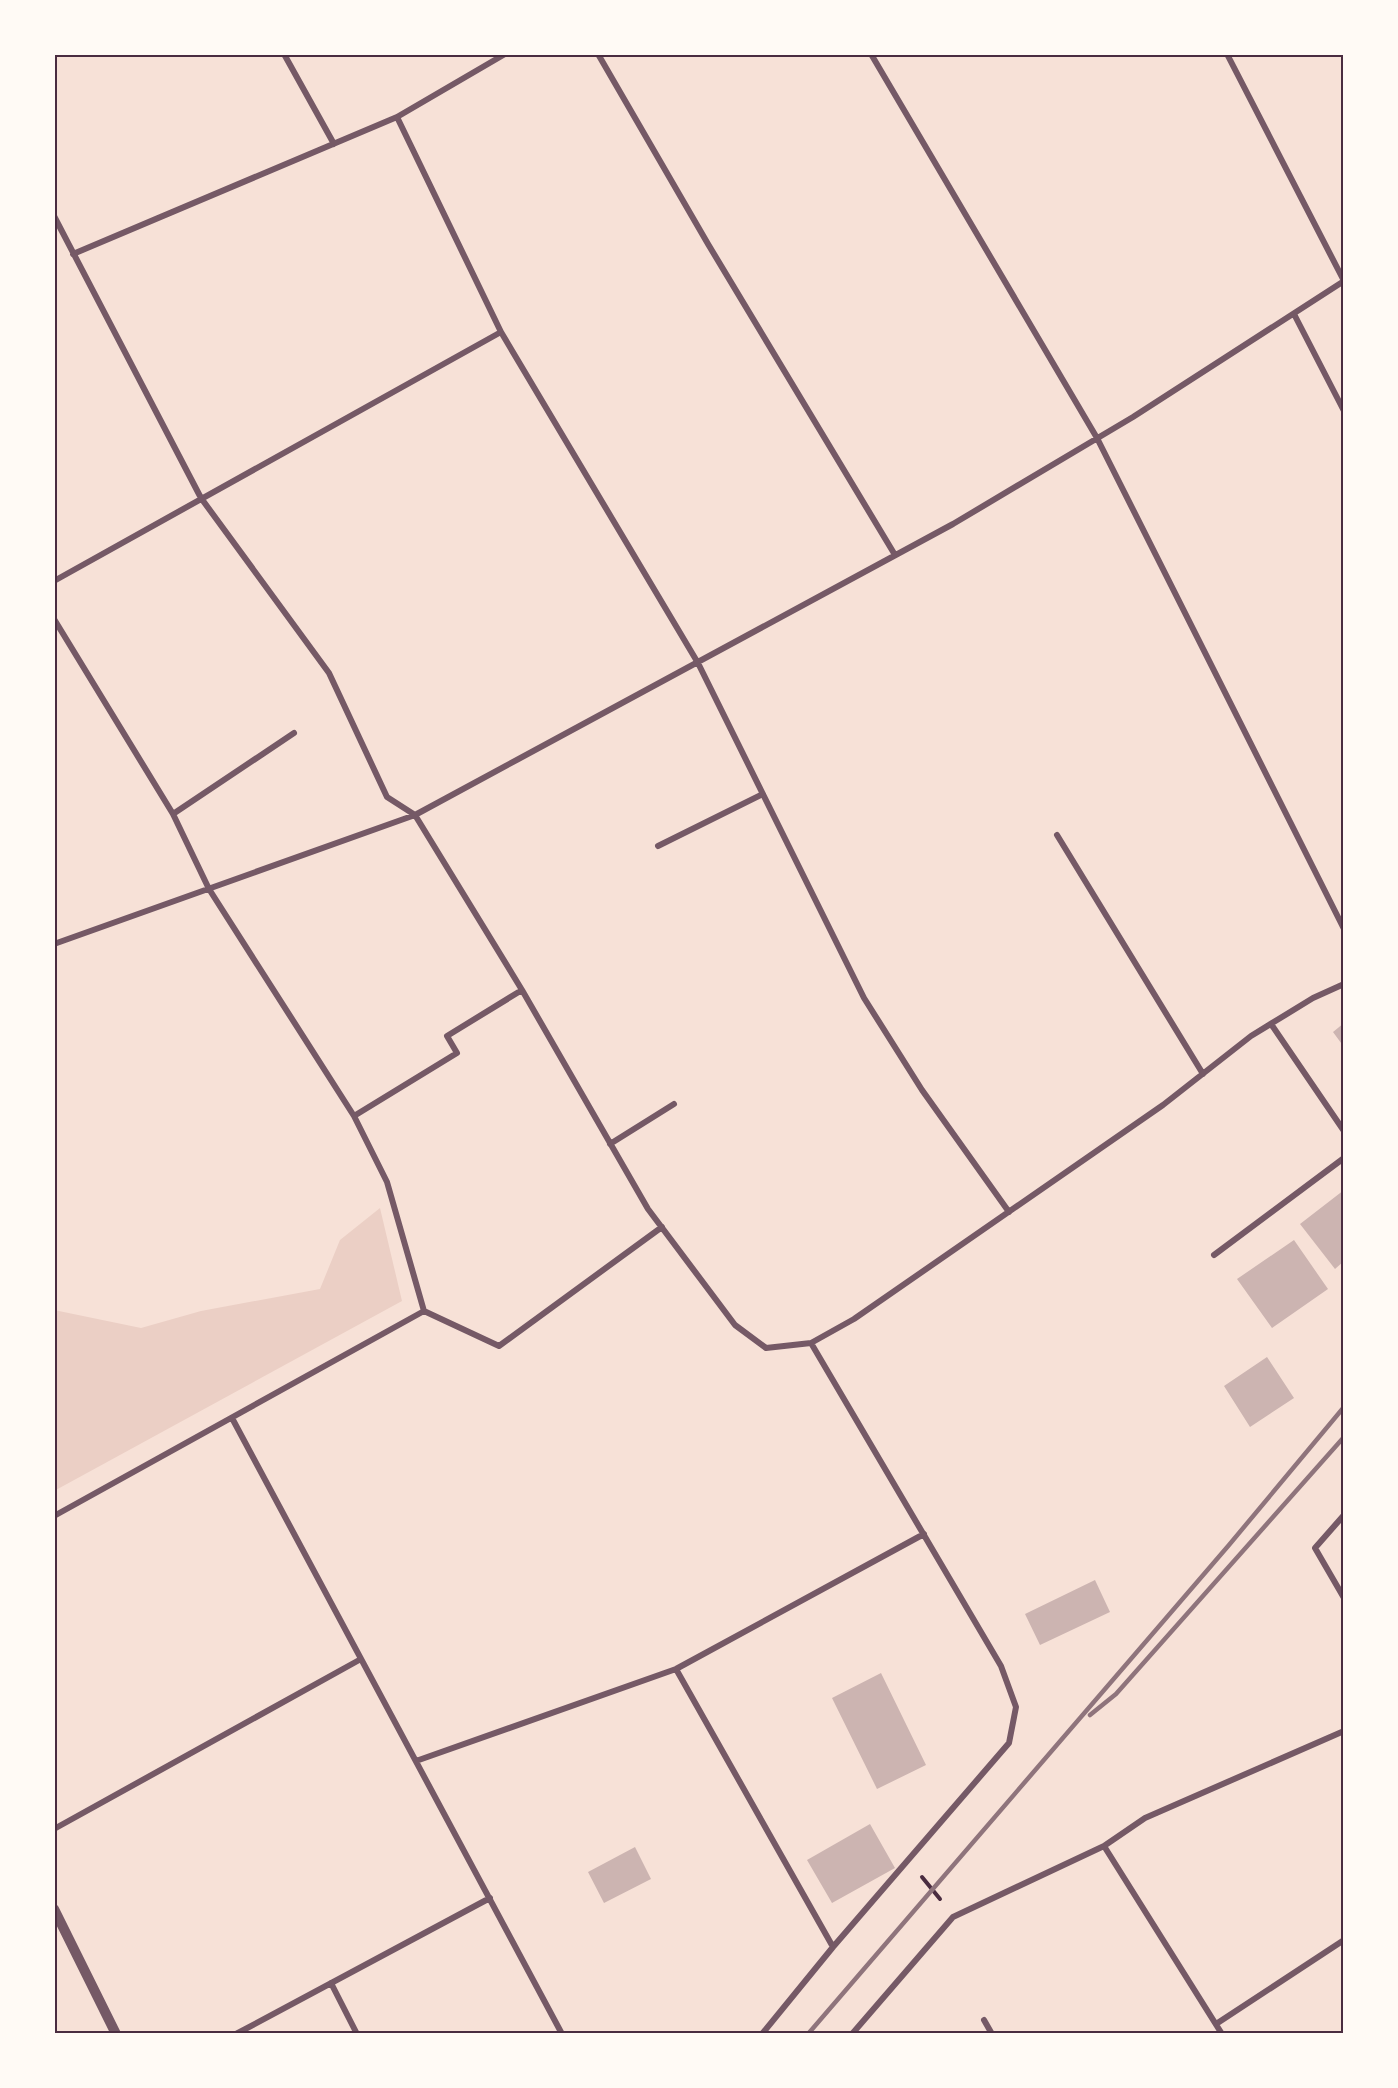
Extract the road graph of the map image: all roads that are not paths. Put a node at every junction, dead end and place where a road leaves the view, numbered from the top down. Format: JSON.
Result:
{"nodes":[{"id":1,"x":284,"y":54,"type":"edge"},
{"id":2,"x":505,"y":54,"type":"edge"},
{"id":3,"x":598,"y":54,"type":"edge"},
{"id":4,"x":872,"y":54,"type":"edge"},
{"id":5,"x":1227,"y":54,"type":"edge"},
{"id":6,"x":397,"y":117,"type":"junction"},
{"id":7,"x":334,"y":144,"type":"junction"},
{"id":8,"x":54,"y":216,"type":"edge"},
{"id":9,"x":73,"y":254,"type":"junction"},
{"id":10,"x":1294,"y":314,"type":"junction"},
{"id":11,"x":501,"y":332,"type":"junction"},
{"id":12,"x":1344,"y":411,"type":"edge"},
{"id":13,"x":1097,"y":438,"type":"junction"},
{"id":14,"x":201,"y":498,"type":"junction"},
{"id":15,"x":895,"y":555,"type":"junction"},
{"id":16,"x":54,"y":581,"type":"edge"},
{"id":17,"x":54,"y":619,"type":"edge"},
{"id":18,"x":698,"y":663,"type":"junction"},
{"id":19,"x":294,"y":733,"type":"dead end"},
{"id":20,"x":762,"y":794,"type":"junction"},
{"id":21,"x":173,"y":814,"type":"junction"},
{"id":22,"x":415,"y":815,"type":"junction"},
{"id":23,"x":1058,"y":836,"type":"dead end"},
{"id":24,"x":658,"y":846,"type":"dead end"},
{"id":25,"x":209,"y":890,"type":"junction"},
{"id":26,"x":1344,"y":930,"type":"edge"},
{"id":27,"x":54,"y":944,"type":"edge"},
{"id":28,"x":1344,"y":984,"type":"edge"},
{"id":29,"x":522,"y":990,"type":"junction"},
{"id":30,"x":1271,"y":1024,"type":"junction"},
{"id":31,"x":1203,"y":1074,"type":"junction"},
{"id":32,"x":674,"y":1104,"type":"dead end"},
{"id":33,"x":354,"y":1116,"type":"junction"},
{"id":34,"x":1344,"y":1131,"type":"edge"},
{"id":35,"x":610,"y":1144,"type":"junction"},
{"id":36,"x":1344,"y":1158,"type":"edge"},
{"id":37,"x":1009,"y":1212,"type":"junction"},
{"id":38,"x":662,"y":1227,"type":"junction"},
{"id":39,"x":1214,"y":1255,"type":"dead end"},
{"id":40,"x":424,"y":1311,"type":"junction"},
{"id":41,"x":811,"y":1343,"type":"junction"},
{"id":42,"x":232,"y":1418,"type":"junction"},
{"id":43,"x":1344,"y":1515,"type":"edge"},
{"id":44,"x":54,"y":1516,"type":"edge"},
{"id":45,"x":924,"y":1534,"type":"junction"},
{"id":46,"x":1344,"y":1598,"type":"edge"},
{"id":47,"x":361,"y":1659,"type":"junction"},
{"id":48,"x":676,"y":1669,"type":"junction"},
{"id":49,"x":1344,"y":1731,"type":"edge"},
{"id":50,"x":416,"y":1761,"type":"junction"},
{"id":51,"x":54,"y":1829,"type":"edge"},
{"id":52,"x":1104,"y":1846,"type":"junction"},
{"id":53,"x":490,"y":1898,"type":"junction"},
{"id":54,"x":54,"y":1909,"type":"edge"},
{"id":55,"x":1344,"y":1940,"type":"edge"},
{"id":56,"x":833,"y":1947,"type":"junction"},
{"id":57,"x":331,"y":1983,"type":"junction"},
{"id":58,"x":984,"y":2020,"type":"dead end"},
{"id":59,"x":1216,"y":2024,"type":"junction"},
{"id":60,"x":116,"y":2034,"type":"edge"},
{"id":61,"x":236,"y":2034,"type":"edge"},
{"id":62,"x":357,"y":2034,"type":"edge"},
{"id":63,"x":562,"y":2034,"type":"edge"},
{"id":64,"x":762,"y":2034,"type":"edge"},
{"id":65,"x":852,"y":2034,"type":"edge"},
{"id":66,"x":992,"y":2034,"type":"edge"},
{"id":67,"x":1222,"y":2034,"type":"edge"}],
"edges":[{"from":1,"to":7,"type":"street"},
{"from":2,"to":6,"type":"street"},
{"from":3,"to":15,"type":"street"},
{"from":4,"to":13,"type":"street"},
{"from":5,"to":10,"type":"street"},
{"from":6,"to":7,"type":"street"},
{"from":6,"to":11,"type":"street"},
{"from":7,"to":9,"type":"street"},
{"from":8,"to":9,"type":"street"},
{"from":9,"to":14,"type":"street"},
{"from":10,"to":12,"type":"street"},
{"from":10,"to":13,"type":"street"},
{"from":11,"to":14,"type":"street"},
{"from":11,"to":18,"type":"street"},
{"from":13,"to":15,"type":"street"},
{"from":13,"to":26,"type":"street"},
{"from":14,"to":16,"type":"street"},
{"from":14,"to":22,"type":"street"},
{"from":15,"to":18,"type":"street"},
{"from":17,"to":21,"type":"street"},
{"from":18,"to":20,"type":"street"},
{"from":18,"to":22,"type":"street"},
{"from":19,"to":21,"type":"street"},
{"from":20,"to":24,"type":"street"},
{"from":20,"to":37,"type":"street"},
{"from":21,"to":25,"type":"street"},
{"from":22,"to":25,"type":"street"},
{"from":22,"to":29,"type":"street"},
{"from":23,"to":31,"type":"street"},
{"from":25,"to":27,"type":"street"},
{"from":25,"to":33,"type":"street"},
{"from":28,"to":30,"type":"street"},
{"from":29,"to":33,"type":"street"},
{"from":29,"to":35,"type":"street"},
{"from":30,"to":31,"type":"street"},
{"from":30,"to":34,"type":"street"},
{"from":31,"to":37,"type":"street"},
{"from":32,"to":35,"type":"street"},
{"from":33,"to":40,"type":"street"},
{"from":35,"to":38,"type":"street"},
{"from":36,"to":39,"type":"street"},
{"from":37,"to":41,"type":"street"},
{"from":38,"to":40,"type":"street"},
{"from":38,"to":41,"type":"street"},
{"from":40,"to":42,"type":"street"},
{"from":41,"to":45,"type":"street"},
{"from":42,"to":44,"type":"street"},
{"from":42,"to":47,"type":"street"},
{"from":43,"to":46,"type":"street"},
{"from":45,"to":48,"type":"street"},
{"from":45,"to":56,"type":"street"},
{"from":47,"to":50,"type":"street"},
{"from":47,"to":51,"type":"street"},
{"from":48,"to":50,"type":"street"},
{"from":48,"to":56,"type":"street"},
{"from":49,"to":52,"type":"street"},
{"from":50,"to":53,"type":"street"},
{"from":52,"to":59,"type":"street"},
{"from":52,"to":65,"type":"street"},
{"from":53,"to":57,"type":"street"},
{"from":53,"to":63,"type":"street"},
{"from":54,"to":60,"type":"street"},
{"from":55,"to":59,"type":"street"},
{"from":56,"to":64,"type":"street"},
{"from":57,"to":61,"type":"street"},
{"from":57,"to":62,"type":"street"},
{"from":58,"to":66,"type":"street"},
{"from":59,"to":67,"type":"street"}]}
